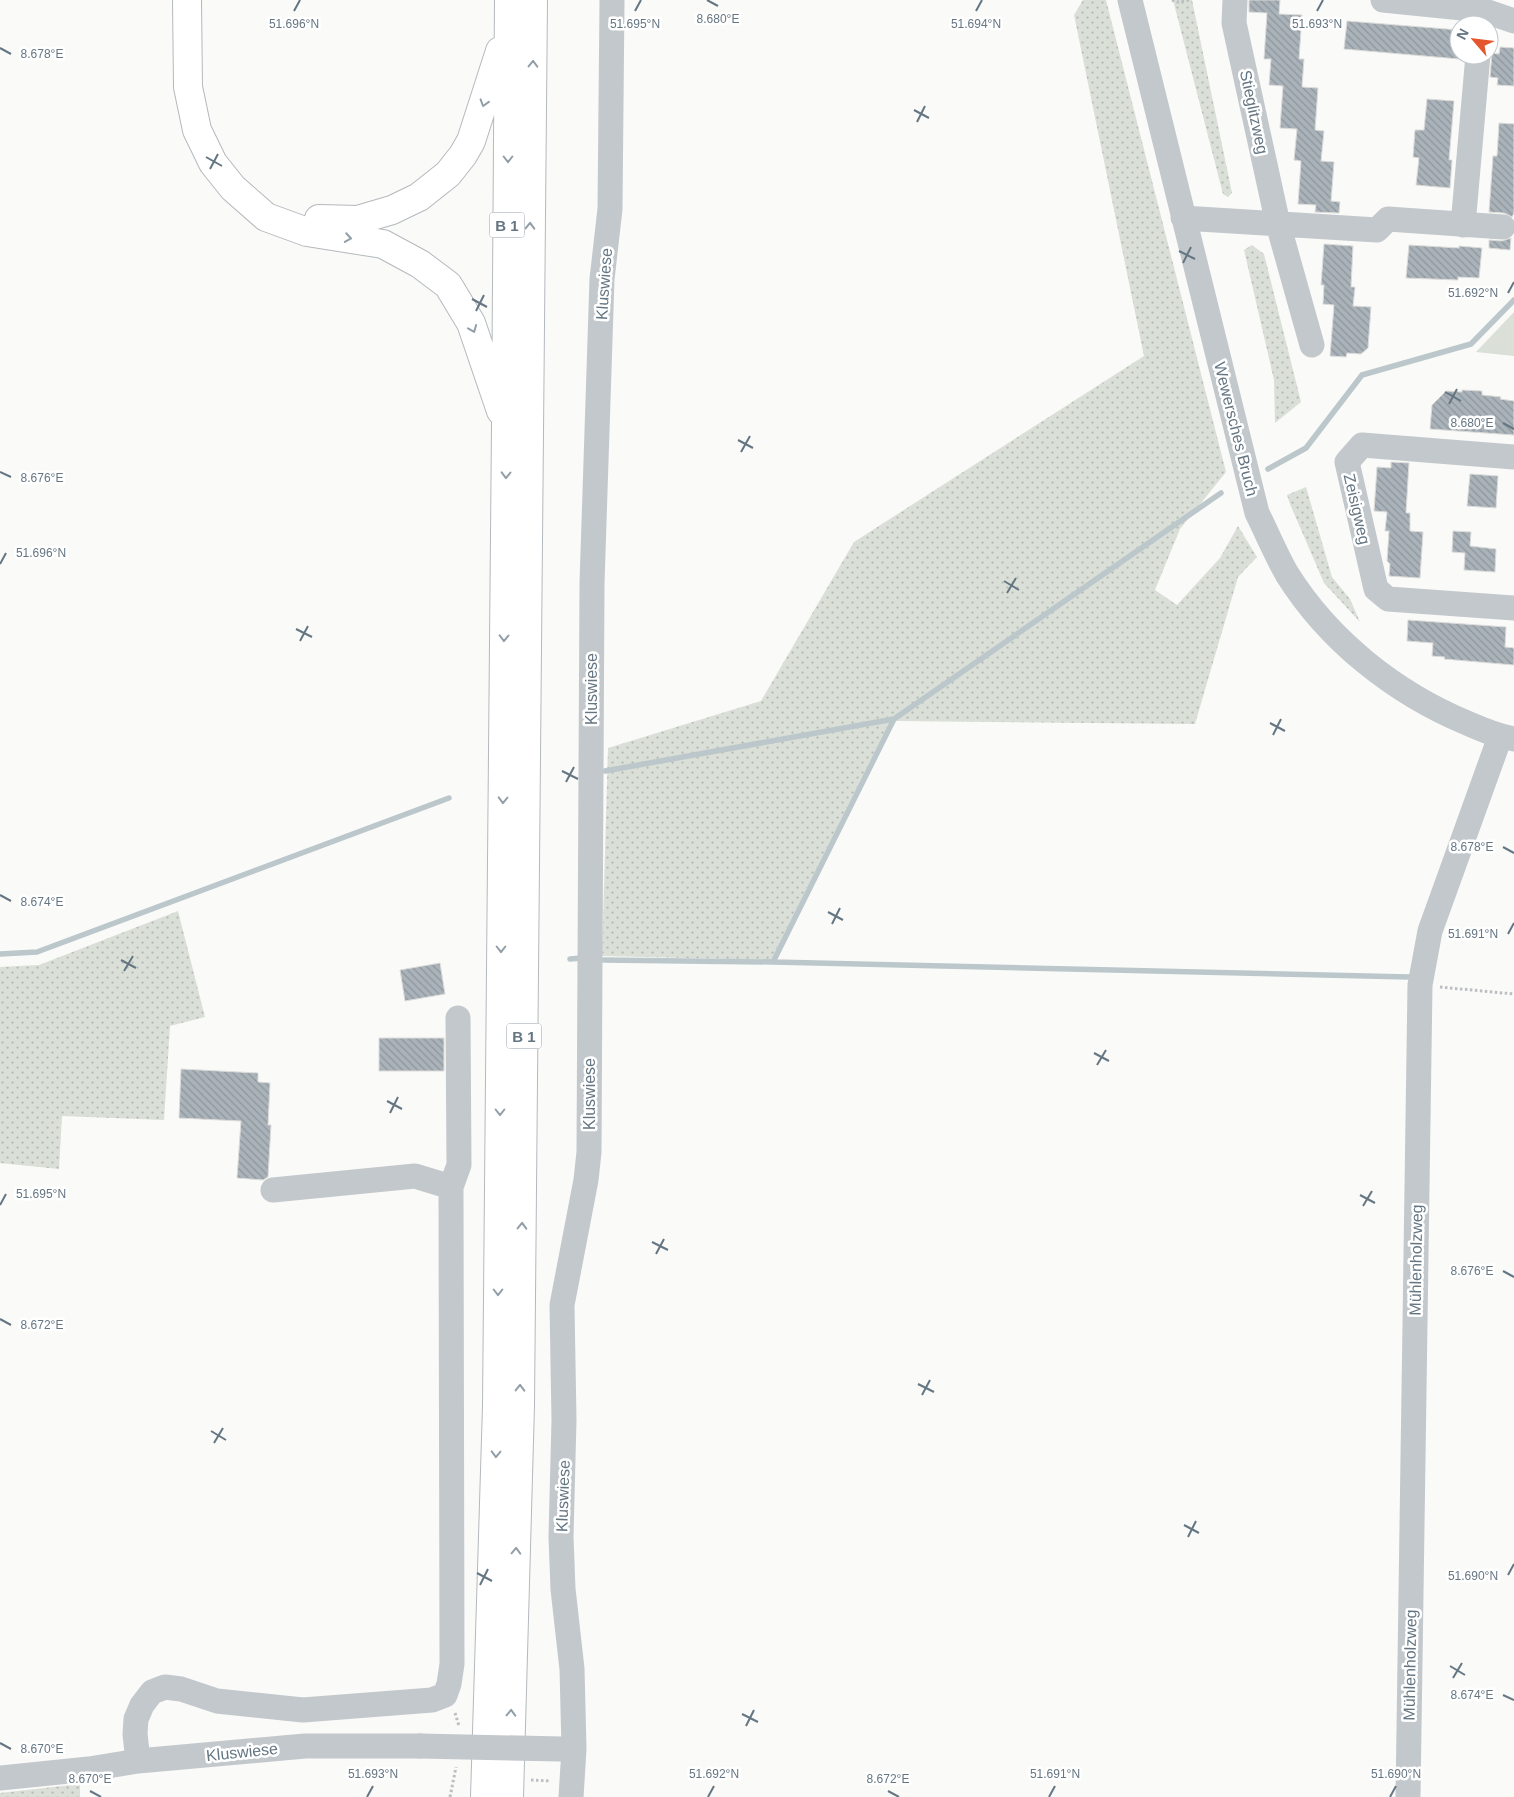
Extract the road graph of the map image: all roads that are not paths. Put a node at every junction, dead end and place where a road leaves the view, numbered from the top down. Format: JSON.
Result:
{"nodes":[{"id":1,"x":187,"y":0,"type":"edge"},
{"id":2,"x":206,"y":0,"type":"edge"},
{"id":3,"x":533,"y":0,"type":"edge"},
{"id":4,"x":612,"y":0,"type":"edge"},
{"id":5,"x":1130,"y":0,"type":"edge"},
{"id":6,"x":1235,"y":0,"type":"edge"},
{"id":7,"x":1383,"y":0,"type":"edge"},
{"id":8,"x":509,"y":12,"type":"edge"},
{"id":9,"x":1466,"y":15,"type":"edge"},
{"id":10,"x":1499,"y":20,"type":"edge"},
{"id":11,"x":1514,"y":21,"type":"edge"},
{"id":12,"x":1477,"y":65,"type":"edge"},
{"id":13,"x":1183,"y":218,"type":"junction"},
{"id":14,"x":1278,"y":224,"type":"junction"},
{"id":15,"x":1463,"y":225,"type":"junction"},
{"id":16,"x":1503,"y":227,"type":"dead end"},
{"id":17,"x":1312,"y":345,"type":"dead end"},
{"id":18,"x":506,"y":426,"type":"junction"},
{"id":19,"x":1514,"y":457,"type":"edge"},
{"id":20,"x":1514,"y":608,"type":"edge"},
{"id":21,"x":1507,"y":738,"type":"edge"},
{"id":22,"x":458,"y":1018,"type":"dead end"},
{"id":23,"x":451,"y":1187,"type":"junction"},
{"id":24,"x":274,"y":1190,"type":"dead end"},
{"id":25,"x":567,"y":1749,"type":"junction"},
{"id":26,"x":138,"y":1761,"type":"junction"},
{"id":27,"x":0,"y":1778,"type":"edge"},
{"id":28,"x":565,"y":1789,"type":"edge"},
{"id":29,"x":485,"y":1797,"type":"edge"},
{"id":30,"x":509,"y":1797,"type":"edge"},
{"id":31,"x":1408,"y":1797,"type":"edge"}],
"edges":[{"from":1,"to":18,"type":"highway","one_way":true},
{"from":8,"to":2,"type":"highway","one_way":true},
{"from":30,"to":3,"type":"highway","number":"B 1","one_way":true},
{"from":4,"to":25,"type":"street","name":"Kluswiese"},
{"from":5,"to":13,"type":"street","name":"Wewersches Bruch"},
{"from":6,"to":14,"type":"street","name":"Stieglitzweg"},
{"from":7,"to":9,"type":"street"},
{"from":8,"to":18,"type":"highway","number":"B 1","one_way":true},
{"from":10,"to":11,"type":"street"},
{"from":12,"to":15,"type":"street"},
{"from":13,"to":14,"type":"street"},
{"from":13,"to":21,"type":"street","name":"Wewersches Bruch"},
{"from":14,"to":15,"type":"street"},
{"from":14,"to":17,"type":"street","name":"Stieglitzweg"},
{"from":15,"to":16,"type":"street"},
{"from":18,"to":29,"type":"highway","number":"B 1","one_way":true},
{"from":19,"to":20,"type":"street","name":"Zeisigweg"},
{"from":21,"to":31,"type":"street","name":"Mühlenholzweg"},
{"from":22,"to":23,"type":"street"},
{"from":23,"to":24,"type":"street"},
{"from":23,"to":26,"type":"street"},
{"from":25,"to":26,"type":"street","name":"Kluswiese","bridge":true},
{"from":25,"to":28,"type":"street"},
{"from":26,"to":27,"type":"street","name":"Kluswiese"}]}
